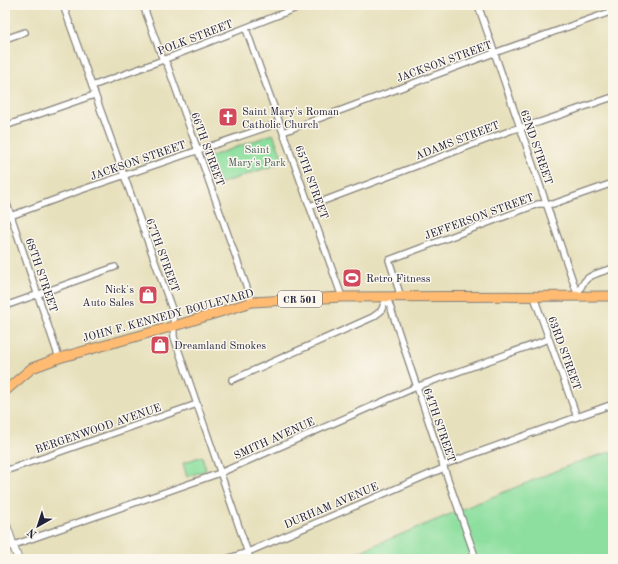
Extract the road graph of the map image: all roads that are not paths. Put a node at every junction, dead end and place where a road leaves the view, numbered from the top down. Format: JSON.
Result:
{"nodes":[{"id":1,"x":63,"y":5,"type":"edge"},
{"id":2,"x":143,"y":5,"type":"edge"},
{"id":3,"x":304,"y":5,"type":"edge"},
{"id":4,"x":478,"y":5,"type":"edge"},
{"id":5,"x":296,"y":6,"type":"edge"},
{"id":6,"x":613,"y":11,"type":"edge"},
{"id":7,"x":246,"y":29,"type":"junction"},
{"id":8,"x":25,"y":32,"type":"dead end"},
{"id":9,"x":5,"y":39,"type":"edge"},
{"id":10,"x":494,"y":53,"type":"junction"},
{"id":11,"x":163,"y":60,"type":"junction"},
{"id":12,"x":92,"y":86,"type":"junction"},
{"id":13,"x":94,"y":95,"type":"junction"},
{"id":14,"x":613,"y":97,"type":"edge"},
{"id":15,"x":279,"y":123,"type":"junction"},
{"id":16,"x":5,"y":126,"type":"edge"},
{"id":17,"x":520,"y":129,"type":"junction"},
{"id":18,"x":282,"y":132,"type":"junction"},
{"id":19,"x":198,"y":150,"type":"junction"},
{"id":20,"x":124,"y":176,"type":"junction"},
{"id":21,"x":613,"y":182,"type":"edge"},
{"id":22,"x":5,"y":198,"type":"edge"},
{"id":23,"x":546,"y":204,"type":"junction"},
{"id":24,"x":310,"y":206,"type":"junction"},
{"id":25,"x":11,"y":216,"type":"junction"},
{"id":26,"x":5,"y":218,"type":"edge"},
{"id":27,"x":115,"y":267,"type":"dead end"},
{"id":28,"x":613,"y":268,"type":"edge"},
{"id":29,"x":38,"y":294,"type":"junction"},
{"id":30,"x":578,"y":296,"type":"junction"},
{"id":31,"x":613,"y":296,"type":"edge"},
{"id":32,"x":342,"y":297,"type":"junction"},
{"id":33,"x":387,"y":297,"type":"junction"},
{"id":34,"x":401,"y":297,"type":"junction"},
{"id":35,"x":534,"y":297,"type":"junction"},
{"id":36,"x":252,"y":302,"type":"junction"},
{"id":37,"x":5,"y":306,"type":"edge"},
{"id":38,"x":173,"y":326,"type":"junction"},
{"id":39,"x":549,"y":339,"type":"junction"},
{"id":40,"x":59,"y":358,"type":"junction"},
{"id":41,"x":232,"y":380,"type":"dead end"},
{"id":42,"x":416,"y":387,"type":"junction"},
{"id":43,"x":5,"y":391,"type":"edge"},
{"id":44,"x":197,"y":404,"type":"junction"},
{"id":45,"x":613,"y":404,"type":"edge"},
{"id":46,"x":577,"y":417,"type":"junction"},
{"id":47,"x":443,"y":466,"type":"junction"},
{"id":48,"x":5,"y":471,"type":"edge"},
{"id":49,"x":220,"y":473,"type":"junction"},
{"id":50,"x":5,"y":521,"type":"edge"},
{"id":51,"x":13,"y":545,"type":"junction"},
{"id":52,"x":5,"y":548,"type":"edge"},
{"id":53,"x":248,"y":552,"type":"junction"},
{"id":54,"x":18,"y":559,"type":"edge"},
{"id":55,"x":226,"y":559,"type":"edge"},
{"id":56,"x":250,"y":559,"type":"edge"},
{"id":57,"x":476,"y":559,"type":"edge"}],
"edges":[{"from":1,"to":12,"type":"street","name":"67TH STREET"},
{"from":2,"to":11,"type":"street","name":"66TH STREET"},
{"from":3,"to":5,"type":"street","name":"POLK STREET"},
{"from":4,"to":10,"type":"street","name":"62ND STREET"},
{"from":5,"to":7,"type":"street","name":"POLK STREET"},
{"from":6,"to":10,"type":"street","name":"JACKSON STREET"},
{"from":7,"to":11,"type":"street","name":"POLK STREET"},
{"from":7,"to":15,"type":"street","name":"65TH STREET"},
{"from":8,"to":9,"type":"street"},
{"from":10,"to":17,"type":"street","name":"62ND STREET"},
{"from":10,"to":18,"type":"street","name":"JACKSON STREET"},
{"from":11,"to":12,"type":"street","name":"POLK STREET"},
{"from":11,"to":19,"type":"street","name":"66TH STREET"},
{"from":12,"to":13,"type":"street","name":"67TH STREET"},
{"from":13,"to":16,"type":"street"},
{"from":13,"to":20,"type":"street","name":"67TH STREET"},
{"from":14,"to":17,"type":"street","name":"ADAMS STREET"},
{"from":15,"to":18,"type":"street","name":"65TH STREET"},
{"from":15,"to":19,"type":"street","name":"JACKSON STREET"},
{"from":17,"to":23,"type":"street","name":"62ND STREET"},
{"from":17,"to":24,"type":"street","name":"ADAMS STREET"},
{"from":18,"to":24,"type":"street","name":"65TH STREET"},
{"from":19,"to":20,"type":"street","name":"JACKSON STREET"},
{"from":19,"to":36,"type":"street","name":"66TH STREET"},
{"from":20,"to":25,"type":"street","name":"JACKSON STREET"},
{"from":20,"to":38,"type":"street","name":"67TH STREET"},
{"from":21,"to":23,"type":"street","name":"JEFFERSON STREET"},
{"from":22,"to":25,"type":"street","name":"68TH STREET"},
{"from":23,"to":30,"type":"street","name":"62ND STREET"},
{"from":23,"to":34,"type":"street","name":"JEFFERSON STREET"},
{"from":24,"to":32,"type":"street","name":"65TH STREET"},
{"from":25,"to":26,"type":"street","name":"JACKSON STREET"},
{"from":25,"to":29,"type":"street","name":"68TH STREET"},
{"from":27,"to":29,"type":"street"},
{"from":28,"to":30,"type":"street"},
{"from":29,"to":37,"type":"street"},
{"from":29,"to":40,"type":"street","name":"68TH STREET"},
{"from":30,"to":31,"type":"main road","name":"JOHN F. KENNEDY BOULEVARD","number":"CR 501"},
{"from":30,"to":35,"type":"main road","name":"JOHN F. KENNEDY BOULEVARD","number":"CR 501"},
{"from":32,"to":33,"type":"main road","name":"JOHN F. KENNEDY BOULEVARD","number":"CR 501"},
{"from":32,"to":36,"type":"main road","name":"JOHN F. KENNEDY BOULEVARD","number":"CR 501"},
{"from":33,"to":34,"type":"main road","name":"JOHN F. KENNEDY BOULEVARD","number":"CR 501"},
{"from":33,"to":41,"type":"street"},
{"from":33,"to":42,"type":"street","name":"64TH STREET"},
{"from":34,"to":35,"type":"main road","name":"JOHN F. KENNEDY BOULEVARD","number":"CR 501"},
{"from":35,"to":39,"type":"street","name":"63RD STREET"},
{"from":36,"to":38,"type":"main road","name":"JOHN F. KENNEDY BOULEVARD","number":"CR 501"},
{"from":38,"to":40,"type":"main road","name":"JOHN F. KENNEDY BOULEVARD","number":"CR 501"},
{"from":38,"to":44,"type":"street","name":"67TH STREET"},
{"from":39,"to":42,"type":"street","name":"SMITH AVENUE"},
{"from":39,"to":46,"type":"street","name":"63RD STREET"},
{"from":40,"to":43,"type":"main road","name":"JOHN F. KENNEDY BOULEVARD","number":"CR 501"},
{"from":42,"to":47,"type":"street","name":"64TH STREET"},
{"from":42,"to":49,"type":"street","name":"SMITH AVENUE"},
{"from":44,"to":48,"type":"street","name":"BERGENWOOD AVENUE"},
{"from":44,"to":49,"type":"street","name":"67TH STREET"},
{"from":45,"to":46,"type":"street","name":"DURHAM AVENUE"},
{"from":46,"to":47,"type":"street","name":"DURHAM AVENUE"},
{"from":47,"to":53,"type":"street","name":"DURHAM AVENUE"},
{"from":47,"to":57,"type":"street","name":"64TH STREET"},
{"from":49,"to":51,"type":"street","name":"SMITH AVENUE"},
{"from":49,"to":53,"type":"street","name":"67TH STREET"},
{"from":50,"to":51,"type":"street"},
{"from":51,"to":52,"type":"street","name":"SMITH AVENUE"},
{"from":51,"to":54,"type":"street"},
{"from":53,"to":55,"type":"street","name":"DURHAM AVENUE"},
{"from":53,"to":56,"type":"street","name":"67TH STREET"}]}
